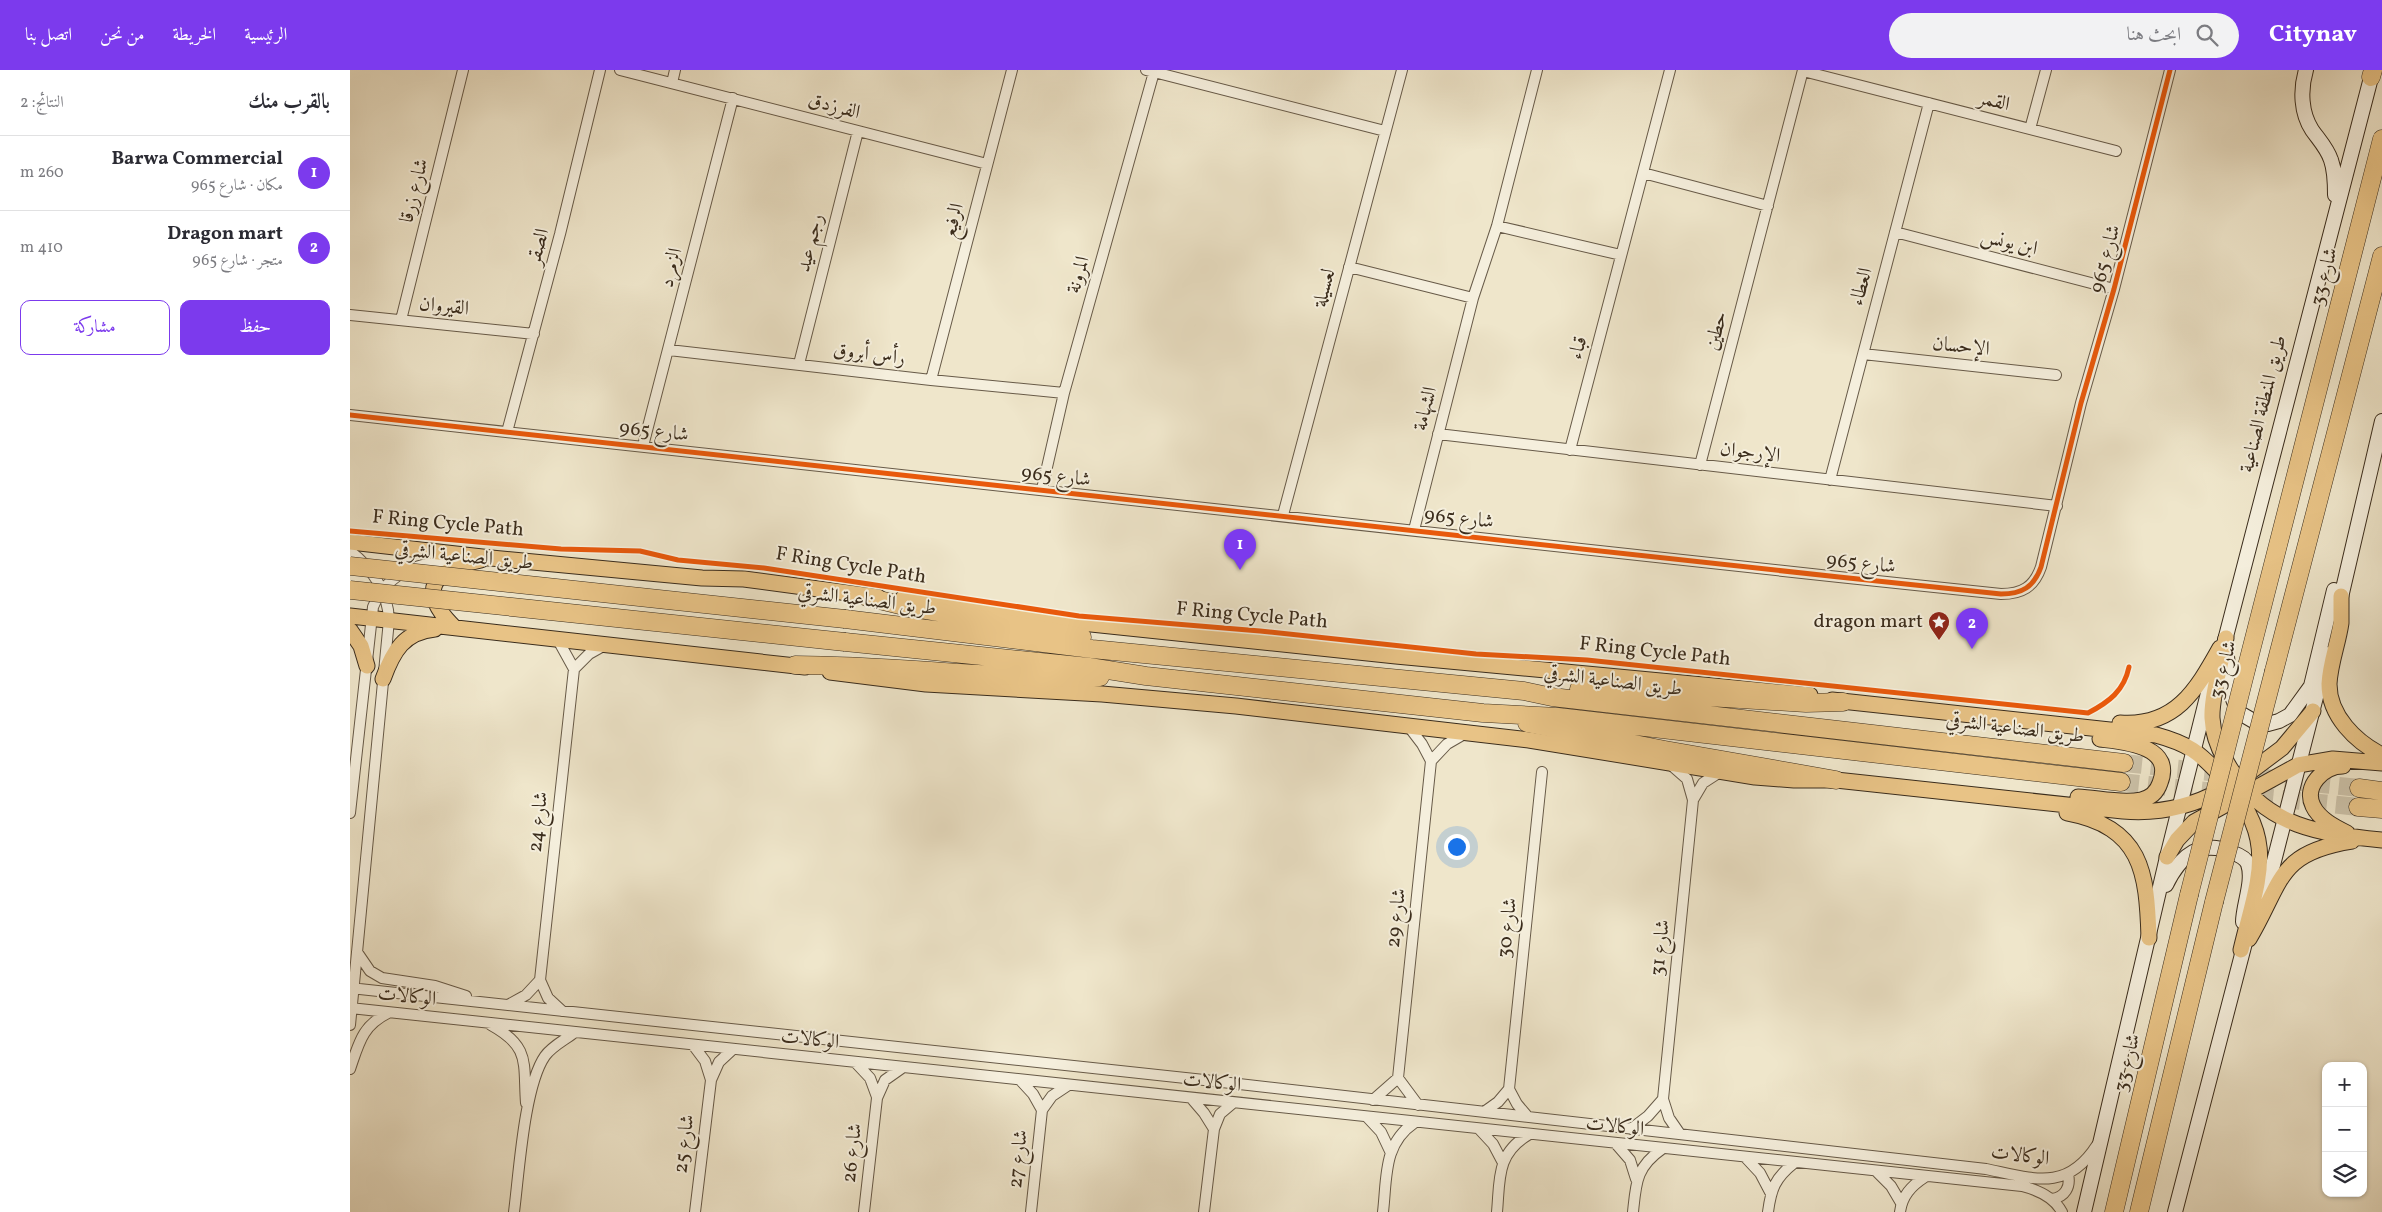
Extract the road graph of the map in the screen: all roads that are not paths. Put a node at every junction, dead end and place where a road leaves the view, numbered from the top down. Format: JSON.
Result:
{"nodes":[{"id":1,"x":463,"y":70,"type":"edge"},
{"id":2,"x":600,"y":70,"type":"edge"},
{"id":3,"x":620,"y":70,"type":"edge"},
{"id":4,"x":675,"y":70,"type":"edge"},
{"id":5,"x":1012,"y":70,"type":"edge"},
{"id":6,"x":1402,"y":70,"type":"edge"},
{"id":7,"x":1537,"y":70,"type":"edge"},
{"id":8,"x":1670,"y":70,"type":"edge"},
{"id":9,"x":1803,"y":70,"type":"edge"},
{"id":10,"x":2046,"y":70,"type":"edge"},
{"id":11,"x":2170,"y":70,"type":"edge"},
{"id":12,"x":1150,"y":71,"type":"edge"},
{"id":13,"x":2372,"y":72,"type":"edge"},
{"id":14,"x":2304,"y":76,"type":"edge"},
{"id":15,"x":672,"y":83,"type":"junction"},
{"id":16,"x":733,"y":98,"type":"junction"},
{"id":17,"x":1929,"y":103,"type":"junction"},
{"id":18,"x":2030,"y":129,"type":"junction"},
{"id":19,"x":858,"y":131,"type":"junction"},
{"id":20,"x":1385,"y":131,"type":"junction"},
{"id":21,"x":2382,"y":139,"type":"edge"},
{"id":22,"x":2116,"y":151,"type":"dead end"},
{"id":23,"x":987,"y":164,"type":"junction"},
{"id":24,"x":1643,"y":173,"type":"junction"},
{"id":25,"x":1768,"y":206,"type":"junction"},
{"id":26,"x":2336,"y":208,"type":"junction"},
{"id":27,"x":1497,"y":226,"type":"junction"},
{"id":28,"x":1895,"y":232,"type":"junction"},
{"id":29,"x":1621,"y":256,"type":"junction"},
{"id":30,"x":2382,"y":256,"type":"edge"},
{"id":31,"x":1349,"y":267,"type":"junction"},
{"id":32,"x":2114,"y":289,"type":"junction"},
{"id":33,"x":1473,"y":298,"type":"junction"},
{"id":34,"x":350,"y":315,"type":"edge"},
{"id":35,"x":401,"y":320,"type":"junction"},
{"id":36,"x":534,"y":334,"type":"junction"},
{"id":37,"x":669,"y":350,"type":"junction"},
{"id":38,"x":1863,"y":354,"type":"junction"},
{"id":39,"x":799,"y":364,"type":"junction"},
{"id":40,"x":2056,"y":375,"type":"dead end"},
{"id":41,"x":931,"y":380,"type":"junction"},
{"id":42,"x":1064,"y":393,"type":"junction"},
{"id":43,"x":350,"y":415,"type":"edge"},
{"id":44,"x":2382,"y":421,"type":"edge"},
{"id":45,"x":507,"y":432,"type":"junction"},
{"id":46,"x":1438,"y":434,"type":"junction"},
{"id":47,"x":643,"y":446,"type":"junction"},
{"id":48,"x":1570,"y":450,"type":"junction"},
{"id":49,"x":1700,"y":465,"type":"junction"},
{"id":50,"x":1830,"y":480,"type":"junction"},
{"id":51,"x":1042,"y":490,"type":"junction"},
{"id":52,"x":2057,"y":506,"type":"junction"},
{"id":53,"x":1283,"y":515,"type":"junction"},
{"id":54,"x":1414,"y":530,"type":"junction"},
{"id":55,"x":350,"y":542,"type":"edge"},
{"id":56,"x":2352,"y":547,"type":"junction"},
{"id":57,"x":350,"y":551,"type":"edge"},
{"id":58,"x":491,"y":558,"type":"junction"},
{"id":59,"x":350,"y":566,"type":"edge"},
{"id":60,"x":382,"y":589,"type":"junction"},
{"id":61,"x":350,"y":590,"type":"edge"},
{"id":62,"x":2341,"y":596,"type":"junction"},
{"id":63,"x":867,"y":597,"type":"junction"},
{"id":64,"x":350,"y":616,"type":"edge"},
{"id":65,"x":372,"y":618,"type":"junction"},
{"id":66,"x":389,"y":620,"type":"junction"},
{"id":67,"x":455,"y":628,"type":"junction"},
{"id":68,"x":350,"y":630,"type":"edge"},
{"id":69,"x":2226,"y":638,"type":"junction"},
{"id":70,"x":558,"y":640,"type":"junction"},
{"id":71,"x":606,"y":645,"type":"junction"},
{"id":72,"x":1148,"y":653,"type":"junction"},
{"id":73,"x":795,"y":665,"type":"junction"},
{"id":74,"x":367,"y":666,"type":"junction"},
{"id":75,"x":574,"y":669,"type":"junction"},
{"id":76,"x":1146,"y":676,"type":"junction"},
{"id":77,"x":383,"y":679,"type":"junction"},
{"id":78,"x":1524,"y":691,"type":"junction"},
{"id":79,"x":1843,"y":702,"type":"junction"},
{"id":80,"x":2313,"y":711,"type":"junction"},
{"id":81,"x":1483,"y":713,"type":"junction"},
{"id":82,"x":2010,"y":720,"type":"junction"},
{"id":83,"x":1409,"y":727,"type":"junction"},
{"id":84,"x":1468,"y":732,"type":"junction"},
{"id":85,"x":2194,"y":748,"type":"junction"},
{"id":86,"x":2382,"y":755,"type":"edge"},
{"id":87,"x":1430,"y":761,"type":"junction"},
{"id":88,"x":2124,"y":763,"type":"tunnel mouth"},
{"id":89,"x":2382,"y":763,"type":"edge"},
{"id":90,"x":1670,"y":764,"type":"junction"},
{"id":91,"x":2298,"y":765,"type":"junction"},
{"id":92,"x":2382,"y":770,"type":"edge"},
{"id":93,"x":1542,"y":772,"type":"dead end"},
{"id":94,"x":1720,"y":772,"type":"junction"},
{"id":95,"x":1836,"y":780,"type":"junction"},
{"id":96,"x":2121,"y":782,"type":"tunnel mouth"},
{"id":97,"x":2359,"y":788,"type":"tunnel mouth"},
{"id":98,"x":2239,"y":789,"type":"junction"},
{"id":99,"x":2382,"y":791,"type":"edge"},
{"id":100,"x":1997,"y":797,"type":"junction"},
{"id":101,"x":1694,"y":800,"type":"junction"},
{"id":102,"x":2358,"y":806,"type":"tunnel mouth"},
{"id":103,"x":2180,"y":808,"type":"junction"},
{"id":104,"x":2382,"y":809,"type":"edge"},
{"id":105,"x":350,"y":813,"type":"edge"},
{"id":106,"x":2283,"y":819,"type":"junction"},
{"id":107,"x":2354,"y":837,"type":"junction"},
{"id":108,"x":2377,"y":839,"type":"edge"},
{"id":109,"x":2167,"y":857,"type":"junction"},
{"id":110,"x":2157,"y":906,"type":"junction"},
{"id":111,"x":2149,"y":938,"type":"junction"},
{"id":112,"x":2241,"y":950,"type":"junction"},
{"id":113,"x":357,"y":951,"type":"junction"},
{"id":114,"x":540,"y":980,"type":"junction"},
{"id":115,"x":352,"y":988,"type":"edge"},
{"id":116,"x":486,"y":1002,"type":"junction"},
{"id":117,"x":508,"y":1005,"type":"junction"},
{"id":118,"x":351,"y":1009,"type":"edge"},
{"id":119,"x":562,"y":1011,"type":"junction"},
{"id":120,"x":389,"y":1012,"type":"junction"},
{"id":121,"x":486,"y":1022,"type":"junction"},
{"id":122,"x":350,"y":1024,"type":"edge"},
{"id":123,"x":575,"y":1032,"type":"junction"},
{"id":124,"x":693,"y":1045,"type":"junction"},
{"id":125,"x":734,"y":1049,"type":"junction"},
{"id":126,"x":855,"y":1062,"type":"junction"},
{"id":127,"x":902,"y":1068,"type":"junction"},
{"id":128,"x":350,"y":1069,"type":"edge"},
{"id":129,"x":1398,"y":1078,"type":"junction"},
{"id":130,"x":711,"y":1080,"type":"junction"},
{"id":131,"x":1021,"y":1081,"type":"junction"},
{"id":132,"x":1067,"y":1086,"type":"junction"},
{"id":133,"x":1509,"y":1089,"type":"junction"},
{"id":134,"x":877,"y":1098,"type":"junction"},
{"id":135,"x":1192,"y":1099,"type":"junction"},
{"id":136,"x":1662,"y":1099,"type":"junction"},
{"id":137,"x":1373,"y":1100,"type":"junction"},
{"id":138,"x":1233,"y":1103,"type":"junction"},
{"id":139,"x":1418,"y":1105,"type":"junction"},
{"id":140,"x":1042,"y":1110,"type":"junction"},
{"id":141,"x":527,"y":1111,"type":"junction"},
{"id":142,"x":1484,"y":1112,"type":"junction"},
{"id":143,"x":1528,"y":1117,"type":"junction"},
{"id":144,"x":1367,"y":1118,"type":"junction"},
{"id":145,"x":1414,"y":1123,"type":"junction"},
{"id":146,"x":1631,"y":1129,"type":"junction"},
{"id":147,"x":1214,"y":1130,"type":"junction"},
{"id":148,"x":1480,"y":1130,"type":"junction"},
{"id":149,"x":1680,"y":1134,"type":"junction"},
{"id":150,"x":1528,"y":1135,"type":"junction"},
{"id":151,"x":2102,"y":1138,"type":"junction"},
{"id":152,"x":1617,"y":1145,"type":"junction"},
{"id":153,"x":1662,"y":1149,"type":"junction"},
{"id":154,"x":1390,"y":1151,"type":"junction"},
{"id":155,"x":1746,"y":1158,"type":"junction"},
{"id":156,"x":1502,"y":1161,"type":"junction"},
{"id":157,"x":1794,"y":1164,"type":"junction"},
{"id":158,"x":1877,"y":1172,"type":"junction"},
{"id":159,"x":2068,"y":1174,"type":"junction"},
{"id":160,"x":1924,"y":1177,"type":"junction"},
{"id":161,"x":1636,"y":1179,"type":"junction"},
{"id":162,"x":1770,"y":1192,"type":"junction"},
{"id":163,"x":2052,"y":1199,"type":"junction"},
{"id":164,"x":1901,"y":1207,"type":"edge"},
{"id":165,"x":514,"y":1212,"type":"edge"},
{"id":166,"x":694,"y":1212,"type":"edge"},
{"id":167,"x":864,"y":1212,"type":"edge"},
{"id":168,"x":1031,"y":1212,"type":"edge"},
{"id":169,"x":1204,"y":1212,"type":"edge"},
{"id":170,"x":1383,"y":1212,"type":"edge"},
{"id":171,"x":1497,"y":1212,"type":"edge"},
{"id":172,"x":1633,"y":1212,"type":"edge"},
{"id":173,"x":1768,"y":1212,"type":"edge"},
{"id":174,"x":2062,"y":1212,"type":"edge"},
{"id":175,"x":2084,"y":1212,"type":"edge"},
{"id":176,"x":2114,"y":1212,"type":"edge"},
{"id":177,"x":2139,"y":1212,"type":"edge"},
{"id":178,"x":2175,"y":1212,"type":"edge"}],
"edges":[{"from":1,"to":35,"type":"street","name":"شارع زرقا"},
{"from":2,"to":36,"type":"street","name":"الصقر"},
{"from":3,"to":15,"type":"street","name":"الفرزدق"},
{"from":4,"to":15,"type":"street"},
{"from":5,"to":23,"type":"street","name":"الرفيع"},
{"from":6,"to":20,"type":"street","name":"لعسيلة"},
{"from":7,"to":27,"type":"street","name":"الشهامة"},
{"from":8,"to":24,"type":"street","name":"قباء"},
{"from":9,"to":17,"type":"street","name":"القمر"},
{"from":9,"to":25,"type":"street","name":"حطين"},
{"from":10,"to":18,"type":"street","name":"القمر"},
{"from":11,"to":32,"type":"street","name":"شارع 965"},
{"from":12,"to":20,"type":"street"},
{"from":12,"to":42,"type":"street","name":"المرونة"},
{"from":13,"to":26,"type":"street","name":"طريق المنطقة الصناعية"},
{"from":14,"to":26,"type":"street"},
{"from":15,"to":16,"type":"street","name":"الفرزدق"},
{"from":16,"to":19,"type":"street","name":"الفرزدق"},
{"from":16,"to":37,"type":"street","name":"الزمرد"},
{"from":17,"to":18,"type":"street","name":"القمر"},
{"from":17,"to":28,"type":"street","name":"العطاء"},
{"from":18,"to":22,"type":"street","name":"القمر"},
{"from":19,"to":23,"type":"street","name":"الفرزدق"},
{"from":19,"to":39,"type":"street","name":"رجم عيد"},
{"from":20,"to":31,"type":"street","name":"لعسيلة"},
{"from":21,"to":176,"type":"highway","name":"شارع 33","bridge":true},
{"from":23,"to":41,"type":"street","name":"الرفيع"},
{"from":24,"to":25,"type":"street"},
{"from":24,"to":29,"type":"street","name":"قباء"},
{"from":25,"to":49,"type":"street","name":"حطين"},
{"from":26,"to":69,"type":"street","name":"طريق المنطقة الصناعية"},
{"from":27,"to":29,"type":"street"},
{"from":27,"to":33,"type":"street","name":"الشهامة"},
{"from":28,"to":32,"type":"street","name":"ابن يونس"},
{"from":28,"to":38,"type":"street","name":"العطاء"},
{"from":29,"to":48,"type":"street","name":"قباء"},
{"from":30,"to":177,"type":"highway","bridge":true},
{"from":31,"to":33,"type":"street"},
{"from":31,"to":53,"type":"street","name":"لعسيلة"},
{"from":32,"to":52,"type":"street","name":"شارع 965"},
{"from":33,"to":46,"type":"street","name":"الشهامة"},
{"from":34,"to":35,"type":"street","name":"القيروان"},
{"from":35,"to":36,"type":"street","name":"القيروان"},
{"from":36,"to":45,"type":"street","name":"الصقر"},
{"from":37,"to":39,"type":"street","name":"رأس أبروق"},
{"from":37,"to":47,"type":"street","name":"الزمرد"},
{"from":38,"to":40,"type":"street","name":"الإحسان"},
{"from":38,"to":50,"type":"street","name":"العطاء"},
{"from":39,"to":41,"type":"street","name":"رأس أبروق"},
{"from":41,"to":42,"type":"street","name":"رأس أبروق"},
{"from":42,"to":51,"type":"street","name":"المرونة"},
{"from":43,"to":45,"type":"street","name":"شارع 965"},
{"from":44,"to":56,"type":"street"},
{"from":45,"to":47,"type":"street","name":"شارع 965"},
{"from":46,"to":48,"type":"street","name":"الإرجوان"},
{"from":46,"to":54,"type":"street","name":"الشهامة"},
{"from":47,"to":51,"type":"street","name":"شارع 965"},
{"from":48,"to":49,"type":"street","name":"الإرجوان"},
{"from":49,"to":50,"type":"street","name":"الإرجوان"},
{"from":50,"to":52,"type":"street","name":"الإرجوان"},
{"from":51,"to":53,"type":"street","name":"شارع 965"},
{"from":52,"to":54,"type":"street","name":"شارع 965"},
{"from":53,"to":54,"type":"street","name":"شارع 965"},
{"from":55,"to":58,"type":"main road","name":"طريق الصناعية الشرقي"},
{"from":56,"to":62,"type":"street"},
{"from":56,"to":69,"type":"street"},
{"from":57,"to":60,"type":"street"},
{"from":58,"to":60,"type":"street"},
{"from":58,"to":63,"type":"main road","name":"طريق الصناعية الشرقي"},
{"from":58,"to":67,"type":"main road"},
{"from":59,"to":72,"type":"highway","name":"طريق الصناعية الشرقي","bridge":true},
{"from":60,"to":65,"type":"street"},
{"from":60,"to":66,"type":"street"},
{"from":61,"to":76,"type":"highway","name":"طريق الصناعية الشرقي","bridge":true},
{"from":62,"to":80,"type":"street"},
{"from":62,"to":86,"type":"main road"},
{"from":63,"to":72,"type":"highway"},
{"from":63,"to":79,"type":"main road","name":"طريق الصناعية الشرقي"},
{"from":64,"to":65,"type":"main road"},
{"from":65,"to":66,"type":"main road"},
{"from":65,"to":74,"type":"street"},
{"from":66,"to":67,"type":"main road"},
{"from":66,"to":77,"type":"street"},
{"from":67,"to":70,"type":"main road"},
{"from":67,"to":77,"type":"main road"},
{"from":68,"to":74,"type":"main road"},
{"from":69,"to":82,"type":"main road"},
{"from":69,"to":85,"type":"street","name":"طريق المنطقة الصناعية"},
{"from":69,"to":98,"type":"main road"},
{"from":70,"to":71,"type":"main road"},
{"from":70,"to":75,"type":"street"},
{"from":71,"to":73,"type":"main road"},
{"from":71,"to":75,"type":"street"},
{"from":72,"to":78,"type":"highway","name":"طريق الصناعية الشرقي"},
{"from":73,"to":76,"type":"highway"},
{"from":73,"to":83,"type":"main road"},
{"from":74,"to":105,"type":"street"},
{"from":75,"to":114,"type":"street","name":"شارع 24"},
{"from":76,"to":81,"type":"highway","name":"طريق الصناعية الشرقي"},
{"from":77,"to":113,"type":"street"},
{"from":78,"to":79,"type":"highway"},
{"from":78,"to":88,"type":"highway","name":"طريق الصناعية الشرقي"},
{"from":79,"to":82,"type":"main road","name":"طريق الصناعية الشرقي"},
{"from":80,"to":91,"type":"street"},
{"from":80,"to":98,"type":"main road"},
{"from":81,"to":95,"type":"highway"},
{"from":81,"to":96,"type":"highway","name":"طريق الصناعية الشرقي"},
{"from":82,"to":85,"type":"main road"},
{"from":82,"to":100,"type":"main road"},
{"from":83,"to":84,"type":"main road"},
{"from":83,"to":87,"type":"street"},
{"from":84,"to":87,"type":"street"},
{"from":84,"to":90,"type":"main road"},
{"from":85,"to":98,"type":"main road"},
{"from":85,"to":103,"type":"street","name":"شارع 33"},
{"from":87,"to":129,"type":"street","name":"شارع 29"},
{"from":89,"to":91,"type":"main road"},
{"from":90,"to":94,"type":"main road"},
{"from":90,"to":101,"type":"street","name":"شارع 31"},
{"from":91,"to":98,"type":"main road"},
{"from":91,"to":106,"type":"street"},
{"from":92,"to":107,"type":"main road"},
{"from":93,"to":133,"type":"street","name":"شارع 30"},
{"from":94,"to":95,"type":"main road"},
{"from":94,"to":101,"type":"street","name":"شارع 31"},
{"from":95,"to":100,"type":"main road"},
{"from":97,"to":99,"type":"highway"},
{"from":98,"to":103,"type":"main road"},
{"from":98,"to":106,"type":"main road"},
{"from":98,"to":109,"type":"main road"},
{"from":98,"to":112,"type":"main road"},
{"from":100,"to":103,"type":"main road"},
{"from":100,"to":111,"type":"main road"},
{"from":101,"to":136,"type":"street","name":"شارع 31"},
{"from":102,"to":104,"type":"highway"},
{"from":103,"to":109,"type":"street","name":"شارع 33"},
{"from":106,"to":107,"type":"main road"},
{"from":106,"to":112,"type":"street"},
{"from":107,"to":108,"type":"main road"},
{"from":108,"to":112,"type":"main road"},
{"from":109,"to":110,"type":"street","name":"شارع 33"},
{"from":110,"to":111,"type":"street","name":"شارع 33"},
{"from":110,"to":112,"type":"street"},
{"from":111,"to":151,"type":"street","name":"شارع 33"},
{"from":112,"to":178,"type":"street"},
{"from":113,"to":115,"type":"street"},
{"from":113,"to":116,"type":"street","name":"الوكالات"},
{"from":114,"to":117,"type":"street"},
{"from":114,"to":119,"type":"street"},
{"from":115,"to":116,"type":"street","name":"الوكالات"},
{"from":115,"to":118,"type":"street"},
{"from":116,"to":117,"type":"street","name":"الوكالات"},
{"from":117,"to":119,"type":"street","name":"الوكالات"},
{"from":118,"to":120,"type":"street","name":"الوكالات"},
{"from":118,"to":122,"type":"street"},
{"from":119,"to":137,"type":"street","name":"الوكالات"},
{"from":120,"to":121,"type":"street","name":"الوكالات"},
{"from":120,"to":128,"type":"street"},
{"from":121,"to":123,"type":"street","name":"الوكالات"},
{"from":121,"to":141,"type":"street"},
{"from":123,"to":124,"type":"street","name":"الوكالات"},
{"from":123,"to":141,"type":"street"},
{"from":124,"to":125,"type":"street","name":"الوكالات"},
{"from":124,"to":130,"type":"street","name":"شارع 25"},
{"from":125,"to":126,"type":"street","name":"الوكالات"},
{"from":125,"to":130,"type":"street","name":"شارع 25"},
{"from":126,"to":127,"type":"street","name":"الوكالات"},
{"from":126,"to":134,"type":"street","name":"شارع 26"},
{"from":127,"to":131,"type":"street","name":"الوكالات"},
{"from":127,"to":134,"type":"street","name":"شارع 26"},
{"from":129,"to":137,"type":"street"},
{"from":129,"to":139,"type":"street"},
{"from":130,"to":166,"type":"street","name":"شارع 25"},
{"from":131,"to":132,"type":"street","name":"الوكالات"},
{"from":131,"to":140,"type":"street","name":"شارع 27"},
{"from":132,"to":135,"type":"street","name":"الوكالات"},
{"from":132,"to":140,"type":"street","name":"شارع 27"},
{"from":133,"to":142,"type":"street"},
{"from":133,"to":143,"type":"street"},
{"from":134,"to":167,"type":"street","name":"شارع 26"},
{"from":135,"to":138,"type":"street","name":"الوكالات"},
{"from":135,"to":147,"type":"street"},
{"from":136,"to":146,"type":"street"},
{"from":136,"to":149,"type":"street","name":"شارع 31"},
{"from":137,"to":139,"type":"street","name":"الوكالات"},
{"from":138,"to":144,"type":"street","name":"الوكالات"},
{"from":138,"to":147,"type":"street"},
{"from":139,"to":142,"type":"street","name":"الوكالات"},
{"from":140,"to":168,"type":"street","name":"شارع 27"},
{"from":141,"to":165,"type":"street"},
{"from":142,"to":143,"type":"street","name":"الوكالات"},
{"from":143,"to":146,"type":"street","name":"الوكالات"},
{"from":144,"to":145,"type":"street","name":"الوكالات"},
{"from":144,"to":154,"type":"street"},
{"from":145,"to":148,"type":"street","name":"الوكالات"},
{"from":145,"to":154,"type":"street"},
{"from":146,"to":149,"type":"street","name":"الوكالات"},
{"from":147,"to":169,"type":"street"},
{"from":148,"to":150,"type":"street","name":"الوكالات"},
{"from":148,"to":156,"type":"street"},
{"from":149,"to":159,"type":"street","name":"الوكالات"},
{"from":150,"to":152,"type":"street","name":"الوكالات"},
{"from":150,"to":156,"type":"street"},
{"from":151,"to":159,"type":"street","name":"الوكالات"},
{"from":151,"to":175,"type":"street","name":"شارع 33"},
{"from":152,"to":153,"type":"street","name":"الوكالات"},
{"from":152,"to":161,"type":"street"},
{"from":153,"to":155,"type":"street","name":"الوكالات"},
{"from":153,"to":161,"type":"street"},
{"from":154,"to":170,"type":"street"},
{"from":155,"to":157,"type":"street","name":"الوكالات"},
{"from":155,"to":162,"type":"street"},
{"from":156,"to":171,"type":"street"},
{"from":157,"to":158,"type":"street","name":"الوكالات"},
{"from":157,"to":162,"type":"street"},
{"from":158,"to":160,"type":"street","name":"الوكالات"},
{"from":158,"to":164,"type":"street"},
{"from":159,"to":163,"type":"street"},
{"from":160,"to":163,"type":"street","name":"الوكالات"},
{"from":160,"to":164,"type":"street"},
{"from":161,"to":172,"type":"street"},
{"from":162,"to":173,"type":"street"},
{"from":163,"to":174,"type":"street","name":"الوكالات"}]}
